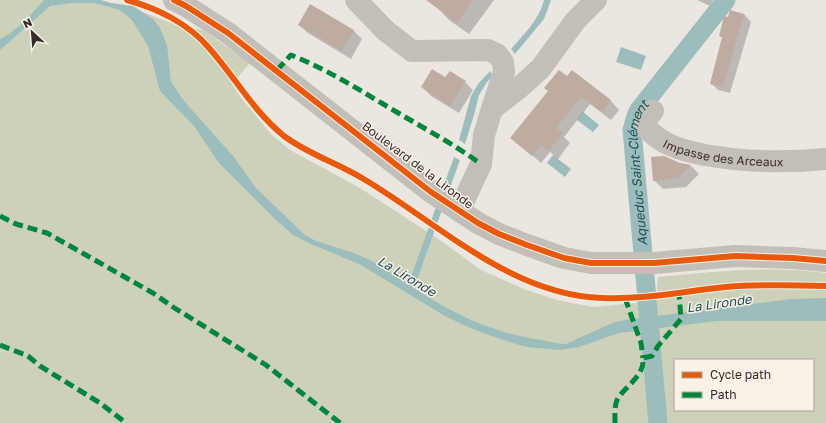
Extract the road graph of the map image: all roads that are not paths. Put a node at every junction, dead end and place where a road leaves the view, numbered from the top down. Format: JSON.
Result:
{"nodes":[{"id":1,"x":174,"y":0,"type":"edge"},
{"id":2,"x":356,"y":0,"type":"edge"},
{"id":3,"x":596,"y":0,"type":"edge"},
{"id":4,"x":492,"y":109,"type":"junction"},
{"id":5,"x":653,"y":111,"type":"dead end"},
{"id":6,"x":826,"y":159,"type":"edge"},
{"id":7,"x":459,"y":211,"type":"junction"},
{"id":8,"x":826,"y":262,"type":"edge"}],
"edges":[{"from":1,"to":7,"type":"street","name":"Boulevard de la Lironde"},
{"from":2,"to":4,"type":"street"},
{"from":3,"to":4,"type":"street"},
{"from":4,"to":7,"type":"street"},
{"from":5,"to":6,"type":"street","name":"Impasse des Arceaux"},
{"from":7,"to":8,"type":"street","name":"Boulevard de la Lironde"}]}
